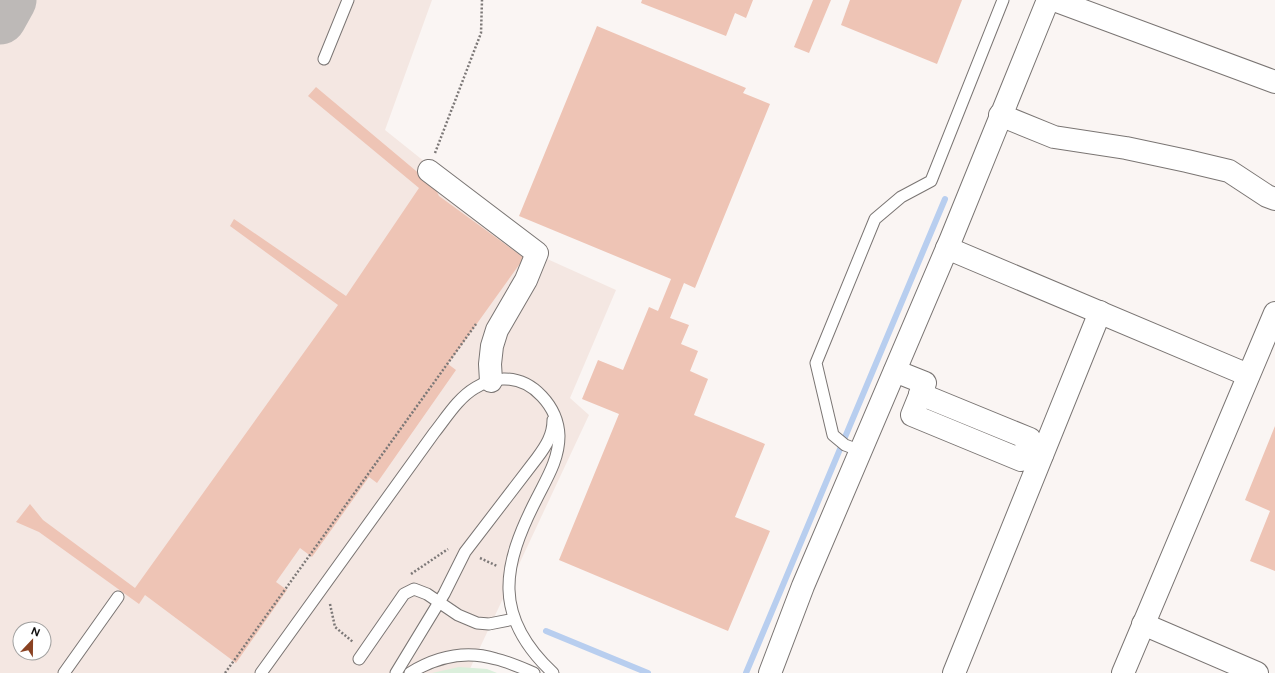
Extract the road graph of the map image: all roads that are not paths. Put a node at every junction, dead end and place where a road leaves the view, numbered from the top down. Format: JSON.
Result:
{"nodes":[{"id":1,"x":348,"y":0,"type":"edge"},
{"id":2,"x":1003,"y":0,"type":"edge"},
{"id":3,"x":1048,"y":0,"type":"edge"},
{"id":4,"x":1054,"y":0,"type":"edge"},
{"id":5,"x":324,"y":59,"type":"dead end"},
{"id":6,"x":1275,"y":82,"type":"edge"},
{"id":7,"x":1000,"y":115,"type":"junction"},
{"id":8,"x":428,"y":171,"type":"road end"},
{"id":9,"x":1275,"y":199,"type":"edge"},
{"id":10,"x":947,"y":248,"type":"junction"},
{"id":11,"x":1100,"y":312,"type":"junction"},
{"id":12,"x":1275,"y":313,"type":"edge"},
{"id":13,"x":895,"y":371,"type":"junction"},
{"id":14,"x":1248,"y":375,"type":"junction"},
{"id":15,"x":491,"y":381,"type":"junction"},
{"id":16,"x":551,"y":407,"type":"junction"},
{"id":17,"x":853,"y":448,"type":"junction"},
{"id":18,"x":1034,"y":452,"type":"junction"},
{"id":19,"x":118,"y":597,"type":"dead end"},
{"id":20,"x":439,"y":602,"type":"junction"},
{"id":21,"x":514,"y":619,"type":"junction"},
{"id":22,"x":1143,"y":624,"type":"junction"},
{"id":23,"x":358,"y":659,"type":"dead end"},
{"id":24,"x":64,"y":673,"type":"edge"},
{"id":25,"x":261,"y":673,"type":"edge"},
{"id":26,"x":396,"y":673,"type":"edge"},
{"id":27,"x":410,"y":673,"type":"edge"},
{"id":28,"x":534,"y":673,"type":"edge"},
{"id":29,"x":553,"y":673,"type":"edge"},
{"id":30,"x":770,"y":673,"type":"edge"},
{"id":31,"x":954,"y":673,"type":"edge"},
{"id":32,"x":1123,"y":673,"type":"edge"},
{"id":33,"x":1257,"y":673,"type":"edge"}],
"edges":[{"from":1,"to":5,"type":"lane"},
{"from":2,"to":17,"type":"lane"},
{"from":3,"to":7,"type":"street"},
{"from":4,"to":6,"type":"street"},
{"from":7,"to":9,"type":"street"},
{"from":7,"to":10,"type":"street"},
{"from":8,"to":15,"type":"street"},
{"from":10,"to":11,"type":"street"},
{"from":10,"to":13,"type":"street"},
{"from":11,"to":14,"type":"street"},
{"from":11,"to":18,"type":"street"},
{"from":12,"to":14,"type":"street"},
{"from":13,"to":17,"type":"street"},
{"from":13,"to":18,"type":"street"},
{"from":14,"to":22,"type":"street"},
{"from":15,"to":16,"type":"lane"},
{"from":15,"to":25,"type":"lane"},
{"from":16,"to":20,"type":"lane"},
{"from":16,"to":21,"type":"lane"},
{"from":17,"to":30,"type":"street"},
{"from":18,"to":31,"type":"street"},
{"from":19,"to":24,"type":"lane"},
{"from":20,"to":21,"type":"lane"},
{"from":20,"to":23,"type":"lane"},
{"from":20,"to":26,"type":"lane"},
{"from":21,"to":29,"type":"lane"},
{"from":22,"to":32,"type":"street"},
{"from":22,"to":33,"type":"street"},
{"from":27,"to":28,"type":"lane"}]}
